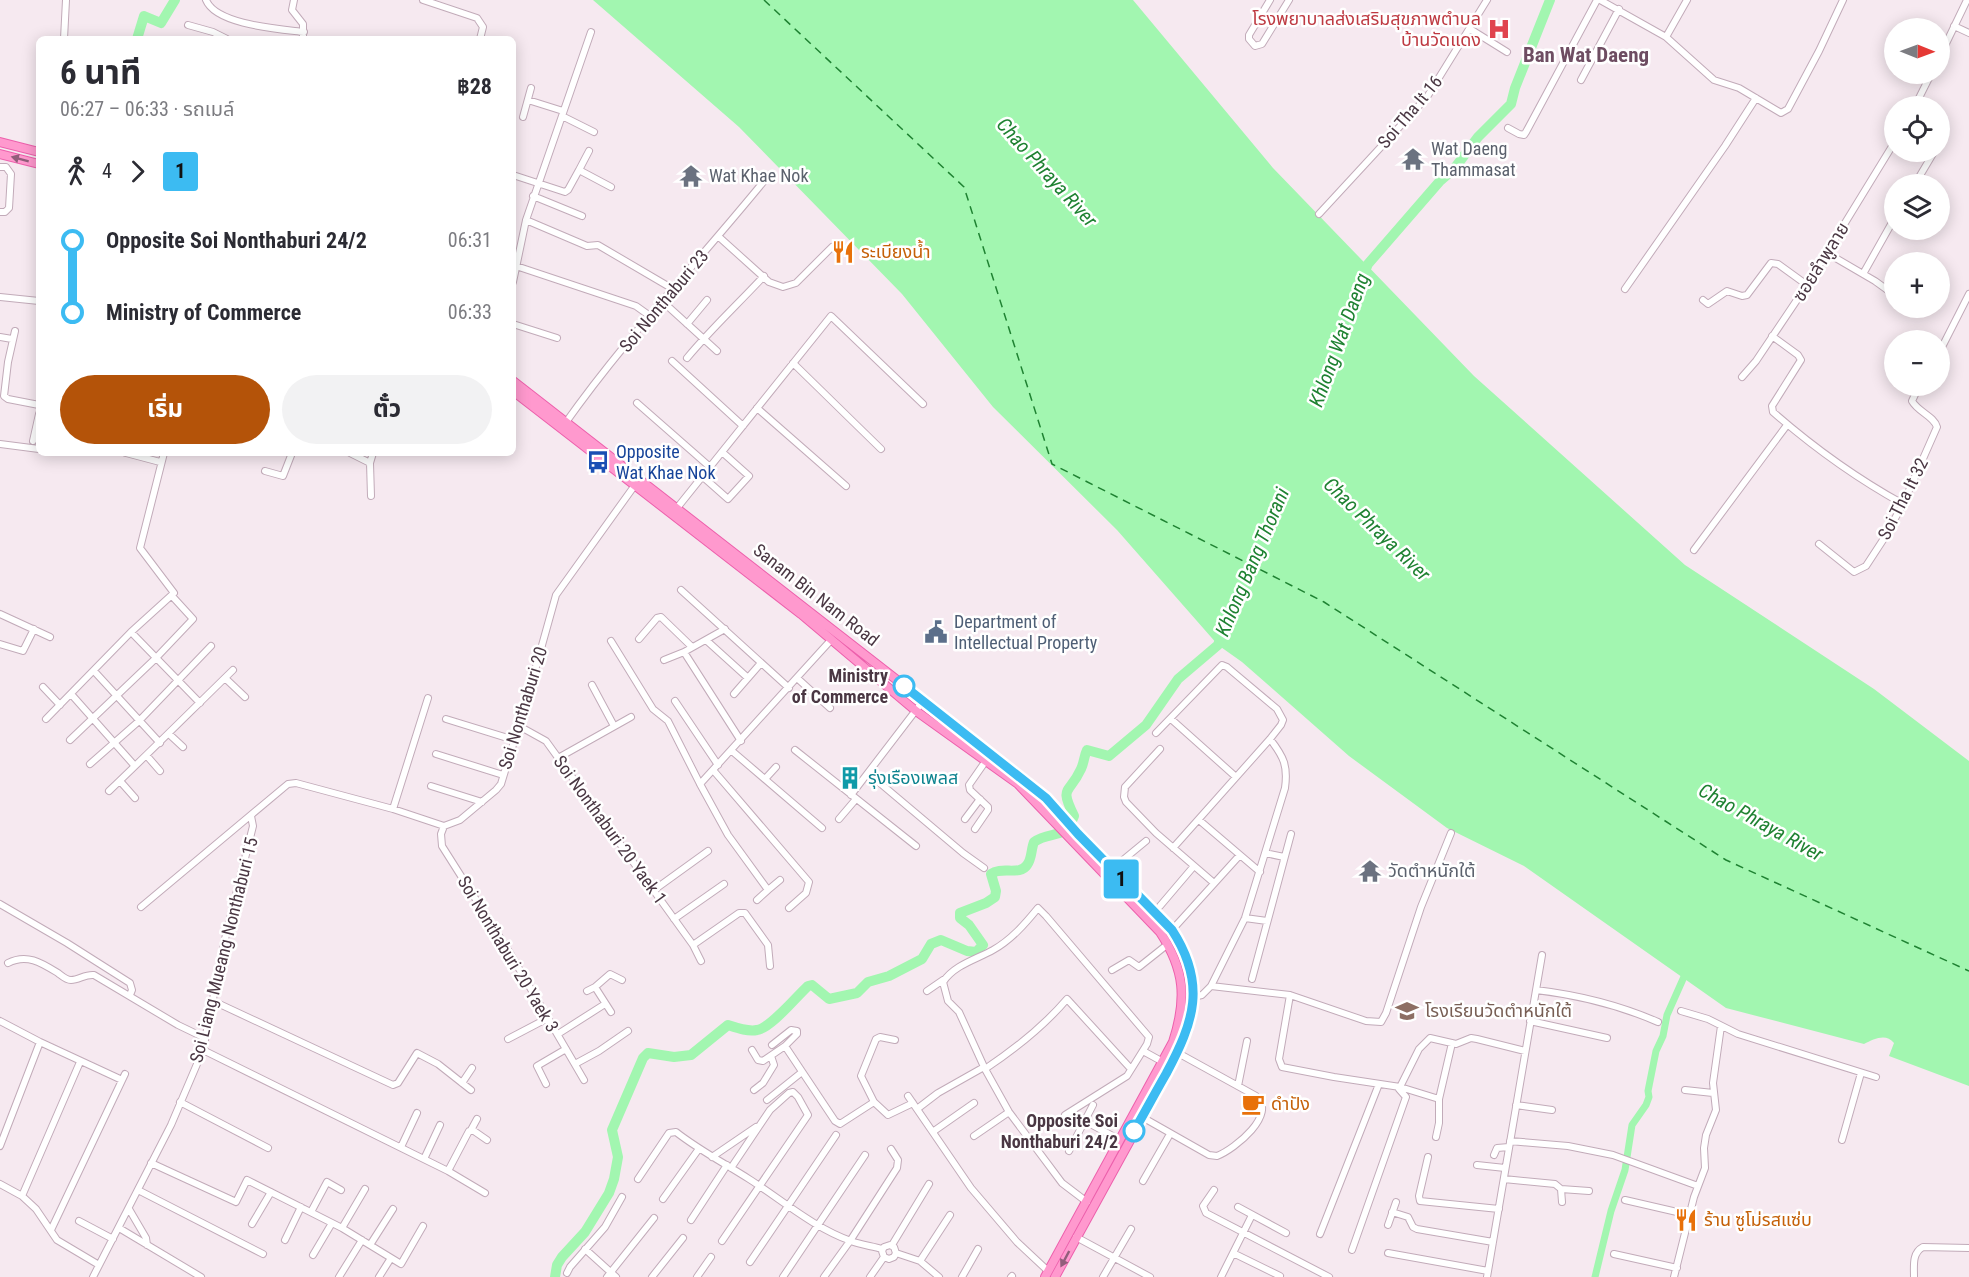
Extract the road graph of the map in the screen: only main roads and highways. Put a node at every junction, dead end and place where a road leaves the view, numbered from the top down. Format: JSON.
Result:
{"nodes":[{"id":1,"x":0,"y":142,"type":"edge"},
{"id":2,"x":36,"y":151,"type":"edge"},
{"id":3,"x":0,"y":154,"type":"edge"},
{"id":4,"x":36,"y":163,"type":"edge"},
{"id":5,"x":516,"y":384,"type":"edge"},
{"id":6,"x":516,"y":393,"type":"edge"},
{"id":7,"x":564,"y":425,"type":"junction"},
{"id":8,"x":1063,"y":824,"type":"junction"},
{"id":9,"x":1075,"y":837,"type":"junction"},
{"id":10,"x":1049,"y":1275,"type":"edge"}],
"edges":[{"from":1,"to":2,"type":"main road"},
{"from":4,"to":3,"type":"main road","one_way":true},
{"from":5,"to":7,"type":"main road","name":"Sanam Bin Nam Road"},
{"from":6,"to":7,"type":"main road","name":"Sanam Bin Nam Road"},
{"from":7,"to":8,"type":"main road","name":"Sanam Bin Nam Road"},
{"from":7,"to":8,"type":"main road","name":"Sanam Bin Nam Road"},
{"from":8,"to":9,"type":"main road","name":"Sanam Bin Nam Road"},
{"from":9,"to":10,"type":"main road","name":"Sanam Bin Nam Road"},
{"from":9,"to":10,"type":"main road","name":"Sanam Bin Nam Road","one_way":true}]}
